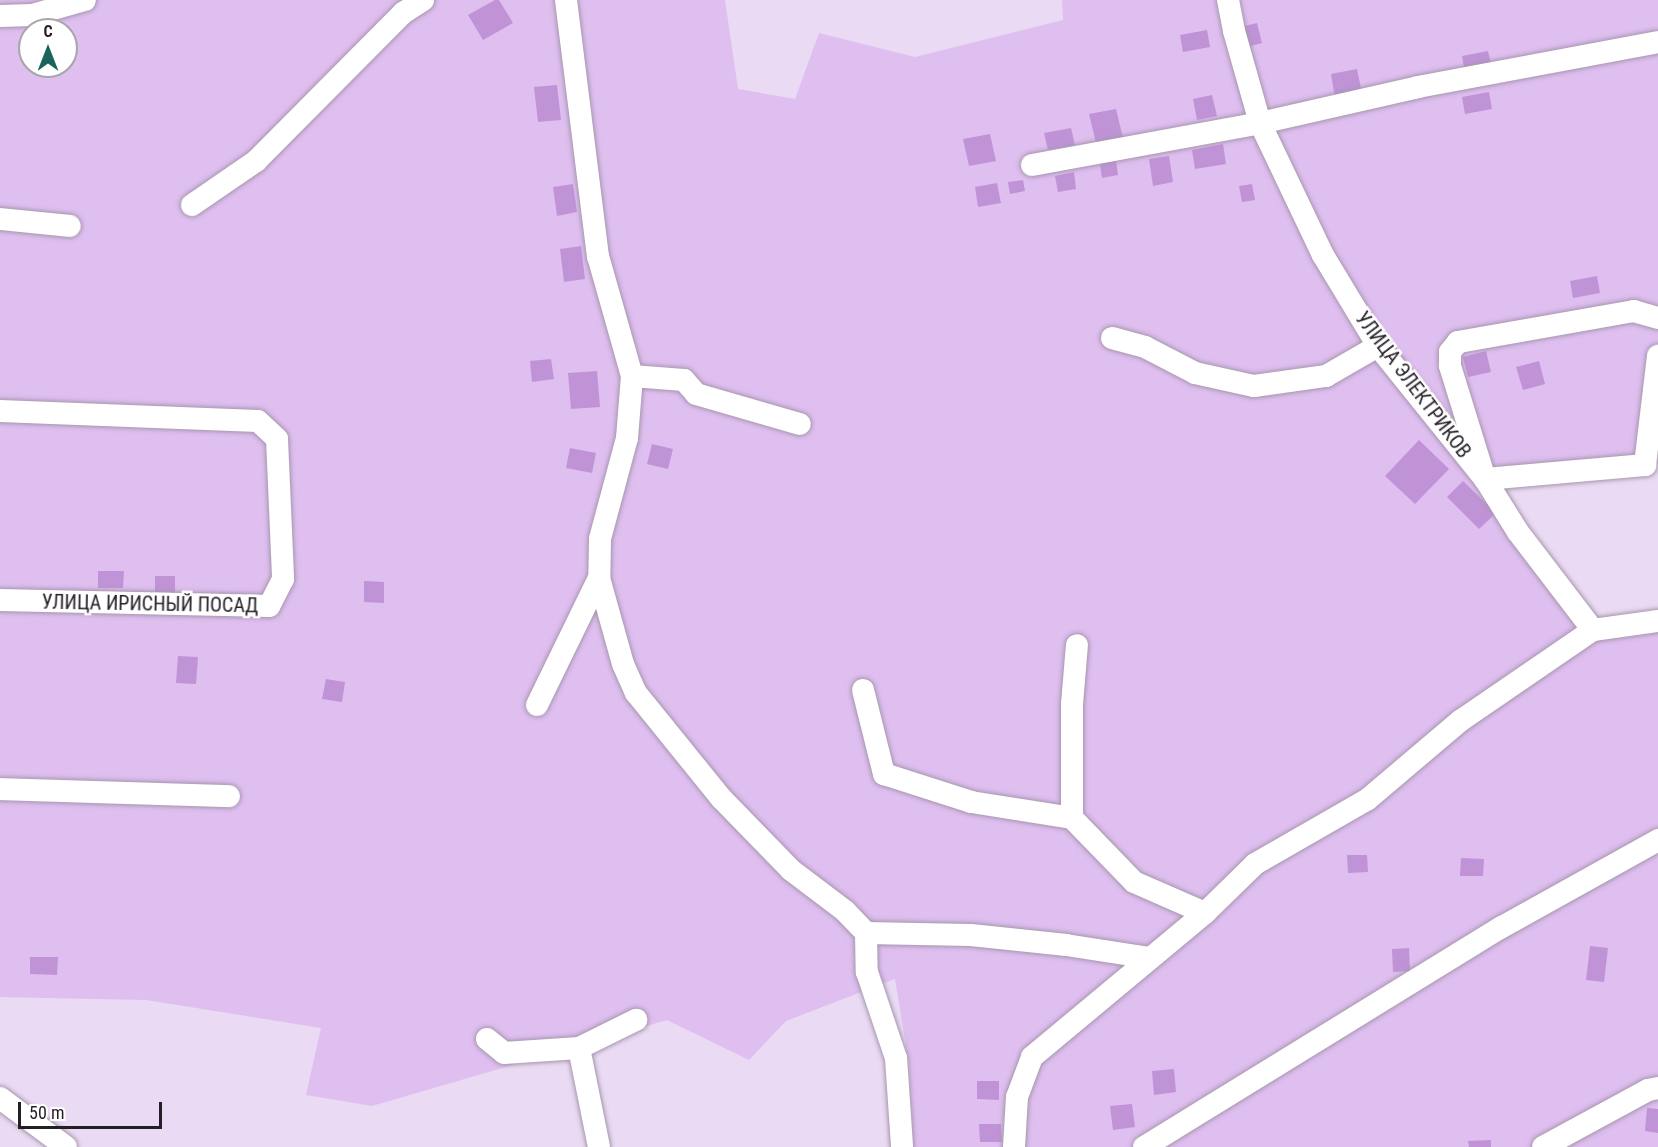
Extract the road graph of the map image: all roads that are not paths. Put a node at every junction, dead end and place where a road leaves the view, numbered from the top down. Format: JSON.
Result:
{"nodes":[{"id":1,"x":85,"y":0,"type":"edge"},
{"id":2,"x":423,"y":0,"type":"edge"},
{"id":3,"x":566,"y":0,"type":"edge"},
{"id":4,"x":1228,"y":0,"type":"edge"},
{"id":5,"x":48,"y":6,"type":"edge"},
{"id":6,"x":0,"y":16,"type":"edge"},
{"id":7,"x":1658,"y":42,"type":"edge"},
{"id":8,"x":1260,"y":123,"type":"junction"},
{"id":9,"x":1032,"y":165,"type":"dead end"},
{"id":10,"x":192,"y":205,"type":"dead end"},
{"id":11,"x":0,"y":219,"type":"edge"},
{"id":12,"x":70,"y":226,"type":"dead end"},
{"id":13,"x":1658,"y":318,"type":"edge"},
{"id":14,"x":1112,"y":338,"type":"dead end"},
{"id":15,"x":1378,"y":346,"type":"junction"},
{"id":16,"x":1658,"y":356,"type":"edge"},
{"id":17,"x":632,"y":376,"type":"junction"},
{"id":18,"x":0,"y":411,"type":"edge"},
{"id":19,"x":800,"y":424,"type":"dead end"},
{"id":20,"x":1485,"y":479,"type":"junction"},
{"id":21,"x":599,"y":578,"type":"junction"},
{"id":22,"x":0,"y":600,"type":"edge"},
{"id":23,"x":1658,"y":621,"type":"edge"},
{"id":24,"x":1593,"y":630,"type":"junction"},
{"id":25,"x":1077,"y":645,"type":"dead end"},
{"id":26,"x":863,"y":690,"type":"dead end"},
{"id":27,"x":537,"y":705,"type":"dead end"},
{"id":28,"x":0,"y":789,"type":"edge"},
{"id":29,"x":229,"y":796,"type":"dead end"},
{"id":30,"x":1072,"y":818,"type":"junction"},
{"id":31,"x":1658,"y":840,"type":"edge"},
{"id":32,"x":1205,"y":913,"type":"junction"},
{"id":33,"x":866,"y":933,"type":"junction"},
{"id":34,"x":1150,"y":958,"type":"junction"},
{"id":35,"x":636,"y":1020,"type":"dead end"},
{"id":36,"x":487,"y":1039,"type":"dead end"},
{"id":37,"x":579,"y":1048,"type":"junction"},
{"id":38,"x":1658,"y":1088,"type":"edge"},
{"id":39,"x":0,"y":1098,"type":"edge"},
{"id":40,"x":66,"y":1147,"type":"edge"},
{"id":41,"x":599,"y":1147,"type":"edge"},
{"id":42,"x":902,"y":1147,"type":"edge"},
{"id":43,"x":1014,"y":1147,"type":"edge"},
{"id":44,"x":1144,"y":1147,"type":"edge"},
{"id":45,"x":1543,"y":1147,"type":"edge"}],
"edges":[{"from":1,"to":5,"type":"street"},
{"from":2,"to":10,"type":"street"},
{"from":3,"to":17,"type":"street"},
{"from":4,"to":8,"type":"street","name":"УЛИЦА ЭЛЕКТРИКОВ"},
{"from":5,"to":6,"type":"street"},
{"from":7,"to":8,"type":"street"},
{"from":8,"to":9,"type":"street"},
{"from":8,"to":15,"type":"street","name":"УЛИЦА ЭЛЕКТРИКОВ"},
{"from":11,"to":12,"type":"street"},
{"from":13,"to":20,"type":"street"},
{"from":14,"to":15,"type":"street"},
{"from":15,"to":20,"type":"street","name":"УЛИЦА ЭЛЕКТРИКОВ"},
{"from":16,"to":20,"type":"street"},
{"from":17,"to":19,"type":"street"},
{"from":17,"to":21,"type":"street"},
{"from":18,"to":22,"type":"street","name":"УЛИЦА ИРИСНЫЙ ПОСАД"},
{"from":20,"to":24,"type":"street","name":"УЛИЦА ЭЛЕКТРИКОВ"},
{"from":21,"to":27,"type":"street"},
{"from":21,"to":33,"type":"street"},
{"from":23,"to":24,"type":"street"},
{"from":24,"to":32,"type":"street"},
{"from":25,"to":30,"type":"street"},
{"from":26,"to":30,"type":"street"},
{"from":28,"to":29,"type":"street"},
{"from":30,"to":32,"type":"street"},
{"from":31,"to":44,"type":"street"},
{"from":32,"to":34,"type":"street"},
{"from":33,"to":34,"type":"street"},
{"from":33,"to":42,"type":"street"},
{"from":34,"to":43,"type":"street"},
{"from":35,"to":37,"type":"street"},
{"from":36,"to":37,"type":"street"},
{"from":37,"to":41,"type":"street"},
{"from":38,"to":45,"type":"street"},
{"from":39,"to":40,"type":"street"}]}
